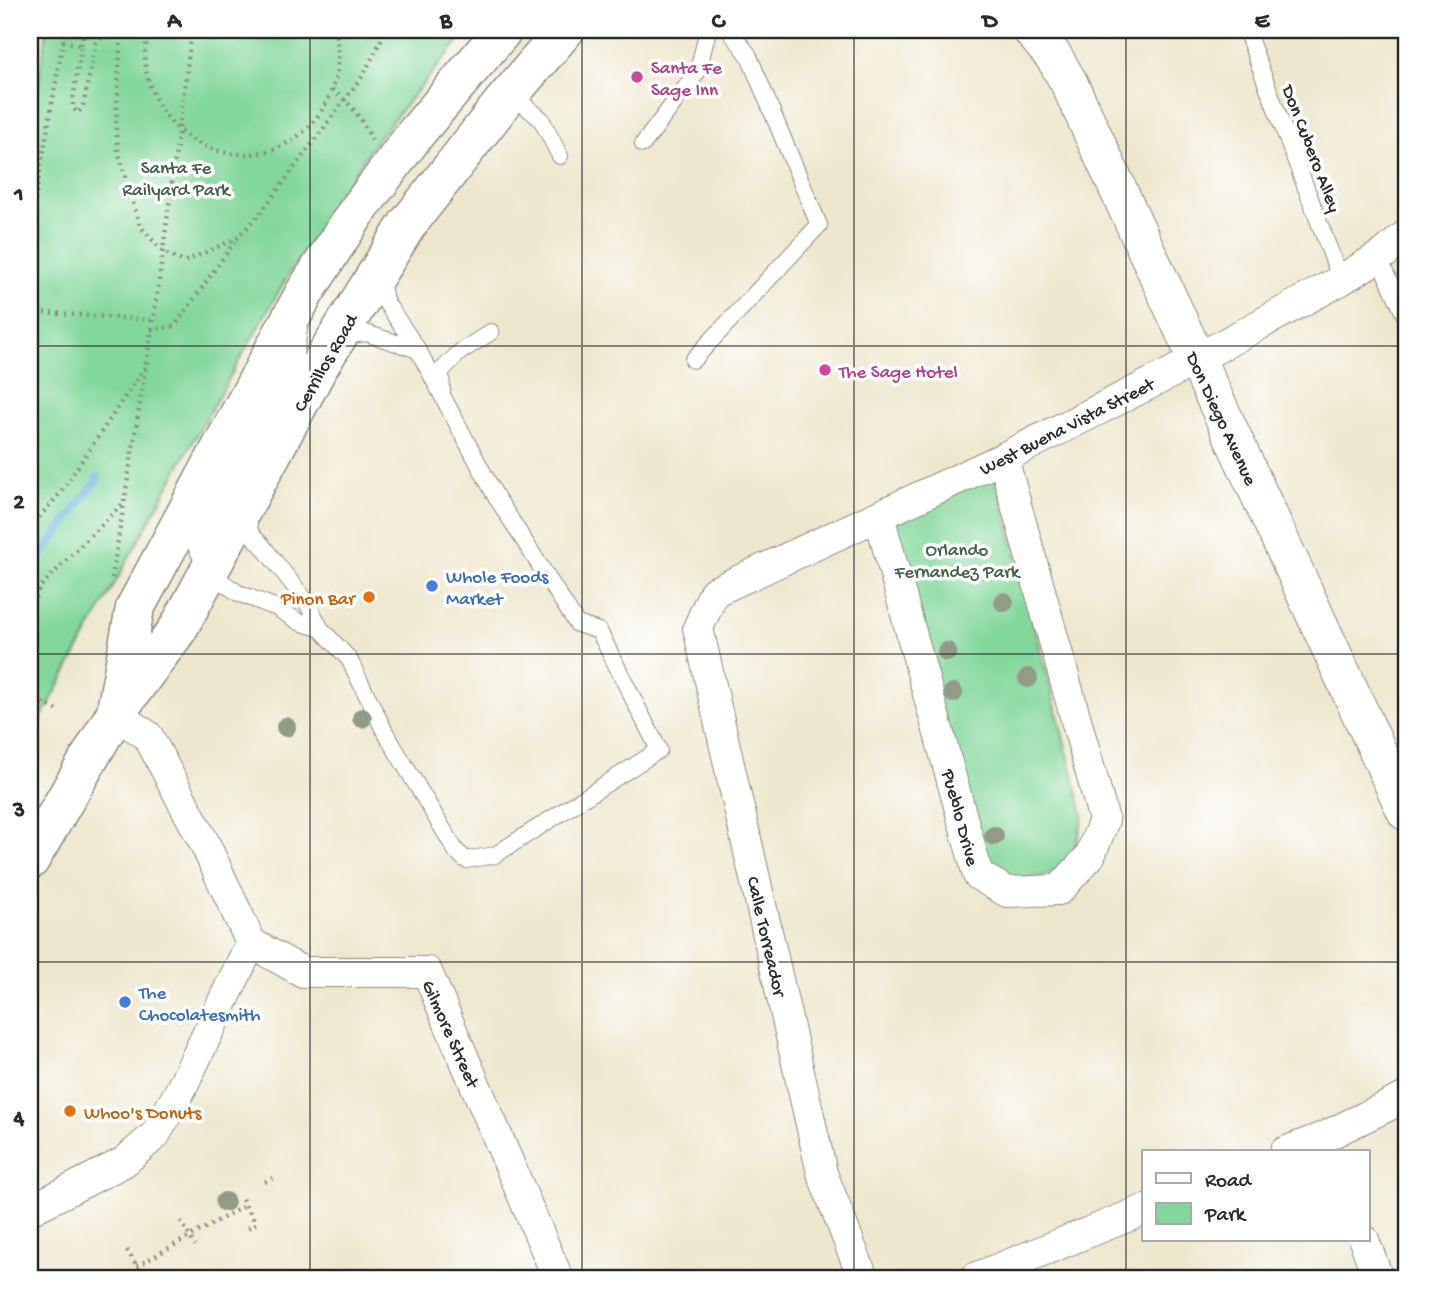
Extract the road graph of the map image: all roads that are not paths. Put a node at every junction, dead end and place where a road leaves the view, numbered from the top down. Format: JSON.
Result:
{"nodes":[{"id":1,"x":503,"y":30,"type":"edge"},
{"id":2,"x":565,"y":30,"type":"edge"},
{"id":3,"x":708,"y":30,"type":"edge"},
{"id":4,"x":729,"y":30,"type":"edge"},
{"id":5,"x":1031,"y":30,"type":"edge"},
{"id":6,"x":1246,"y":30,"type":"edge"},
{"id":7,"x":511,"y":94,"type":"junction"},
{"id":8,"x":643,"y":144,"type":"dead end"},
{"id":9,"x":560,"y":156,"type":"dead end"},
{"id":10,"x":1406,"y":235,"type":"edge"},
{"id":11,"x":1378,"y":257,"type":"junction"},
{"id":12,"x":380,"y":269,"type":"junction"},
{"id":13,"x":1341,"y":280,"type":"junction"},
{"id":14,"x":306,"y":292,"type":"junction"},
{"id":15,"x":1406,"y":318,"type":"edge"},
{"id":16,"x":491,"y":332,"type":"dead end"},
{"id":17,"x":338,"y":336,"type":"junction"},
{"id":18,"x":418,"y":350,"type":"junction"},
{"id":19,"x":693,"y":360,"type":"dead end"},
{"id":20,"x":1196,"y":360,"type":"junction"},
{"id":21,"x":442,"y":395,"type":"junction"},
{"id":22,"x":1003,"y":458,"type":"junction"},
{"id":23,"x":250,"y":496,"type":"junction"},
{"id":24,"x":878,"y":516,"type":"junction"},
{"id":25,"x":208,"y":572,"type":"junction"},
{"id":26,"x":714,"y":592,"type":"joint"},
{"id":27,"x":320,"y":629,"type":"junction"},
{"id":28,"x":115,"y":714,"type":"junction"},
{"id":29,"x":1406,"y":812,"type":"edge"},
{"id":30,"x":30,"y":859,"type":"edge"},
{"id":31,"x":251,"y":943,"type":"junction"},
{"id":32,"x":1406,"y":1097,"type":"edge"},
{"id":33,"x":1329,"y":1144,"type":"edge"},
{"id":34,"x":1296,"y":1150,"type":"edge"},
{"id":35,"x":30,"y":1210,"type":"edge"},
{"id":36,"x":1142,"y":1211,"type":"edge"},
{"id":37,"x":1365,"y":1242,"type":"edge"},
{"id":38,"x":558,"y":1278,"type":"edge"},
{"id":39,"x":863,"y":1278,"type":"edge"},
{"id":40,"x":975,"y":1278,"type":"edge"},
{"id":41,"x":1378,"y":1278,"type":"edge"}],
"edges":[{"from":1,"to":14,"type":"main road","name":"Cerrillos Road"},
{"from":2,"to":7,"type":"main road","name":"Cerrillos Road"},
{"from":3,"to":8,"type":"lane"},
{"from":4,"to":19,"type":"lane"},
{"from":5,"to":20,"type":"street","name":"Don Diego Avenue"},
{"from":6,"to":13,"type":"lane","name":"Don Cubero Alley"},
{"from":7,"to":9,"type":"lane"},
{"from":7,"to":12,"type":"main road","name":"Cerrillos Road"},
{"from":10,"to":11,"type":"street","name":"West Buena Vista Street"},
{"from":11,"to":13,"type":"street","name":"West Buena Vista Street"},
{"from":11,"to":15,"type":"lane"},
{"from":12,"to":17,"type":"main road","name":"Cerrillos Road"},
{"from":12,"to":18,"type":"lane"},
{"from":13,"to":20,"type":"street","name":"West Buena Vista Street"},
{"from":14,"to":25,"type":"lane"},
{"from":14,"to":28,"type":"main road","name":"Cerrillos Road"},
{"from":16,"to":21,"type":"lane"},
{"from":17,"to":18,"type":"lane"},
{"from":17,"to":23,"type":"main road","name":"Cerrillos Road"},
{"from":18,"to":21,"type":"lane"},
{"from":20,"to":22,"type":"street","name":"West Buena Vista Street"},
{"from":20,"to":29,"type":"street","name":"Don Diego Avenue"},
{"from":21,"to":27,"type":"lane"},
{"from":22,"to":24,"type":"street","name":"West Buena Vista Street"},
{"from":22,"to":24,"type":"street","name":"Pueblo Drive"},
{"from":23,"to":25,"type":"main road","name":"Cerrillos Road"},
{"from":23,"to":27,"type":"lane"},
{"from":24,"to":26,"type":"street","name":"West Buena Vista Street"},
{"from":25,"to":27,"type":"lane"},
{"from":25,"to":28,"type":"main road","name":"Cerrillos Road"},
{"from":26,"to":39,"type":"street","name":"Calle Torreador"},
{"from":28,"to":30,"type":"main road","name":"Cerrillos Road"},
{"from":28,"to":31,"type":"street"},
{"from":31,"to":35,"type":"street"},
{"from":31,"to":38,"type":"street","name":"Gilmore Street"},
{"from":32,"to":33,"type":"street"},
{"from":33,"to":34,"type":"street"},
{"from":36,"to":40,"type":"street"},
{"from":37,"to":41,"type":"street"}]}
